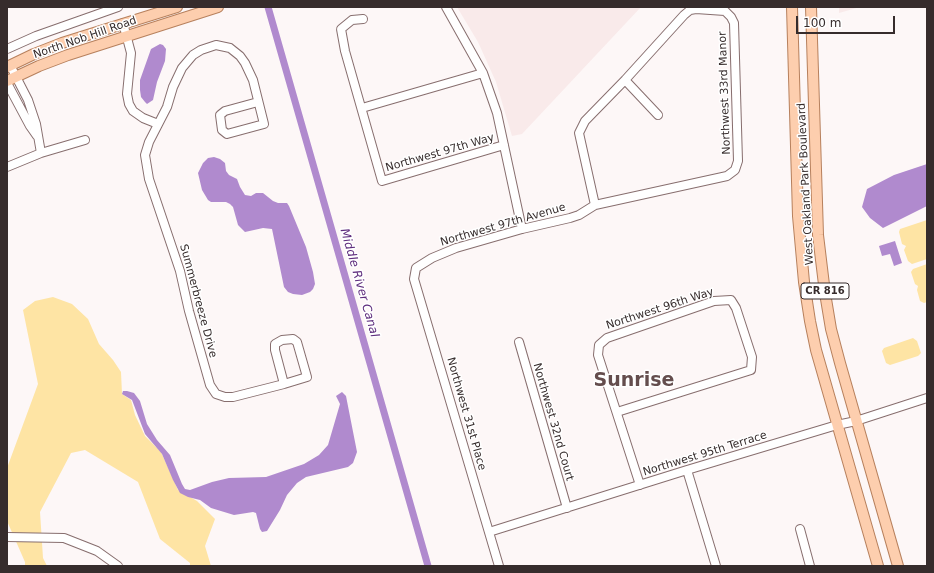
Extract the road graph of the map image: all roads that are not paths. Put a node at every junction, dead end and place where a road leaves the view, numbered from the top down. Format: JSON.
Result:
{"nodes":[{"id":1,"x":118,"y":7,"type":"edge"},
{"id":2,"x":177,"y":7,"type":"edge"},
{"id":3,"x":218,"y":7,"type":"edge"},
{"id":4,"x":446,"y":7,"type":"edge"},
{"id":5,"x":792,"y":7,"type":"edge"},
{"id":6,"x":811,"y":7,"type":"edge"},
{"id":7,"x":363,"y":19,"type":"dead end"},
{"id":8,"x":122,"y":23,"type":"junction"},
{"id":9,"x":126,"y":36,"type":"junction"},
{"id":10,"x":7,"y":49,"type":"edge"},
{"id":11,"x":9,"y":66,"type":"edge"},
{"id":12,"x":483,"y":74,"type":"junction"},
{"id":13,"x":10,"y":80,"type":"edge"},
{"id":14,"x":625,"y":80,"type":"junction"},
{"id":15,"x":258,"y":102,"type":"junction"},
{"id":16,"x":362,"y":108,"type":"junction"},
{"id":17,"x":658,"y":115,"type":"dead end"},
{"id":18,"x":158,"y":124,"type":"junction"},
{"id":19,"x":86,"y":140,"type":"dead end"},
{"id":20,"x":504,"y":145,"type":"junction"},
{"id":21,"x":41,"y":153,"type":"junction"},
{"id":22,"x":7,"y":167,"type":"edge"},
{"id":23,"x":735,"y":170,"type":"joint"},
{"id":24,"x":595,"y":205,"type":"junction"},
{"id":25,"x":522,"y":229,"type":"junction"},
{"id":26,"x":416,"y":268,"type":"joint"},
{"id":27,"x":518,"y":342,"type":"dead end"},
{"id":28,"x":284,"y":384,"type":"junction"},
{"id":29,"x":927,"y":398,"type":"edge"},
{"id":30,"x":617,"y":412,"type":"junction"},
{"id":31,"x":856,"y":420,"type":"junction"},
{"id":32,"x":837,"y":425,"type":"junction"},
{"id":33,"x":687,"y":470,"type":"junction"},
{"id":34,"x":640,"y":485,"type":"junction"},
{"id":35,"x":567,"y":508,"type":"junction"},
{"id":36,"x":800,"y":529,"type":"dead end"},
{"id":37,"x":489,"y":532,"type":"junction"},
{"id":38,"x":7,"y":537,"type":"edge"},
{"id":39,"x":118,"y":566,"type":"edge"},
{"id":40,"x":499,"y":566,"type":"edge"},
{"id":41,"x":716,"y":566,"type":"edge"},
{"id":42,"x":810,"y":566,"type":"edge"},
{"id":43,"x":878,"y":566,"type":"edge"},
{"id":44,"x":898,"y":566,"type":"edge"}],
"edges":[{"from":1,"to":10,"type":"street"},
{"from":2,"to":8,"type":"main road","name":"North Nob Hill Road"},
{"from":3,"to":9,"type":"main road","name":"North Nob Hill Road"},
{"from":4,"to":12,"type":"street"},
{"from":5,"to":32,"type":"main road","name":"West Oakland Park Boulevard","number":"CR 816"},
{"from":6,"to":31,"type":"main road","name":"West Oakland Park Boulevard","number":"CR 816"},
{"from":7,"to":16,"type":"street"},
{"from":8,"to":9,"type":"street"},
{"from":8,"to":11,"type":"main road","name":"North Nob Hill Road"},
{"from":9,"to":13,"type":"main road","name":"North Nob Hill Road"},
{"from":9,"to":18,"type":"street"},
{"from":11,"to":13,"type":"street"},
{"from":12,"to":16,"type":"street"},
{"from":12,"to":20,"type":"street"},
{"from":13,"to":21,"type":"street"},
{"from":14,"to":17,"type":"street"},
{"from":14,"to":23,"type":"street","name":"Northwest 33rd Manor"},
{"from":14,"to":24,"type":"street"},
{"from":15,"to":15,"type":"street","name":"Summerbreeze Drive"},
{"from":15,"to":18,"type":"street","name":"Summerbreeze Drive"},
{"from":16,"to":20,"type":"street","name":"Northwest 97th Way"},
{"from":18,"to":28,"type":"street","name":"Summerbreeze Drive"},
{"from":19,"to":21,"type":"street"},
{"from":20,"to":25,"type":"street"},
{"from":21,"to":22,"type":"street"},
{"from":23,"to":24,"type":"street","name":"Northwest 97th Avenue"},
{"from":24,"to":25,"type":"street","name":"Northwest 97th Avenue"},
{"from":25,"to":26,"type":"street","name":"Northwest 97th Avenue"},
{"from":26,"to":37,"type":"street","name":"Northwest 31st Place"},
{"from":27,"to":35,"type":"street","name":"Northwest 32nd Court"},
{"from":28,"to":28,"type":"street","name":"Summerbreeze Drive"},
{"from":29,"to":31,"type":"street","name":"Northwest 95th Terrace"},
{"from":30,"to":30,"type":"street","name":"Northwest 96th Way"},
{"from":30,"to":34,"type":"street"},
{"from":31,"to":32,"type":"street","name":"Northwest 95th Terrace"},
{"from":31,"to":44,"type":"main road","name":"West Oakland Park Boulevard","number":"CR 816"},
{"from":32,"to":33,"type":"street","name":"Northwest 95th Terrace"},
{"from":32,"to":43,"type":"main road","name":"West Oakland Park Boulevard","number":"CR 816"},
{"from":33,"to":34,"type":"street","name":"Northwest 95th Terrace"},
{"from":33,"to":41,"type":"street"},
{"from":34,"to":35,"type":"street","name":"Northwest 95th Terrace"},
{"from":35,"to":37,"type":"street","name":"Northwest 95th Terrace"},
{"from":36,"to":42,"type":"street"},
{"from":37,"to":40,"type":"street","name":"Northwest 31st Place"},
{"from":38,"to":39,"type":"street"}]}
